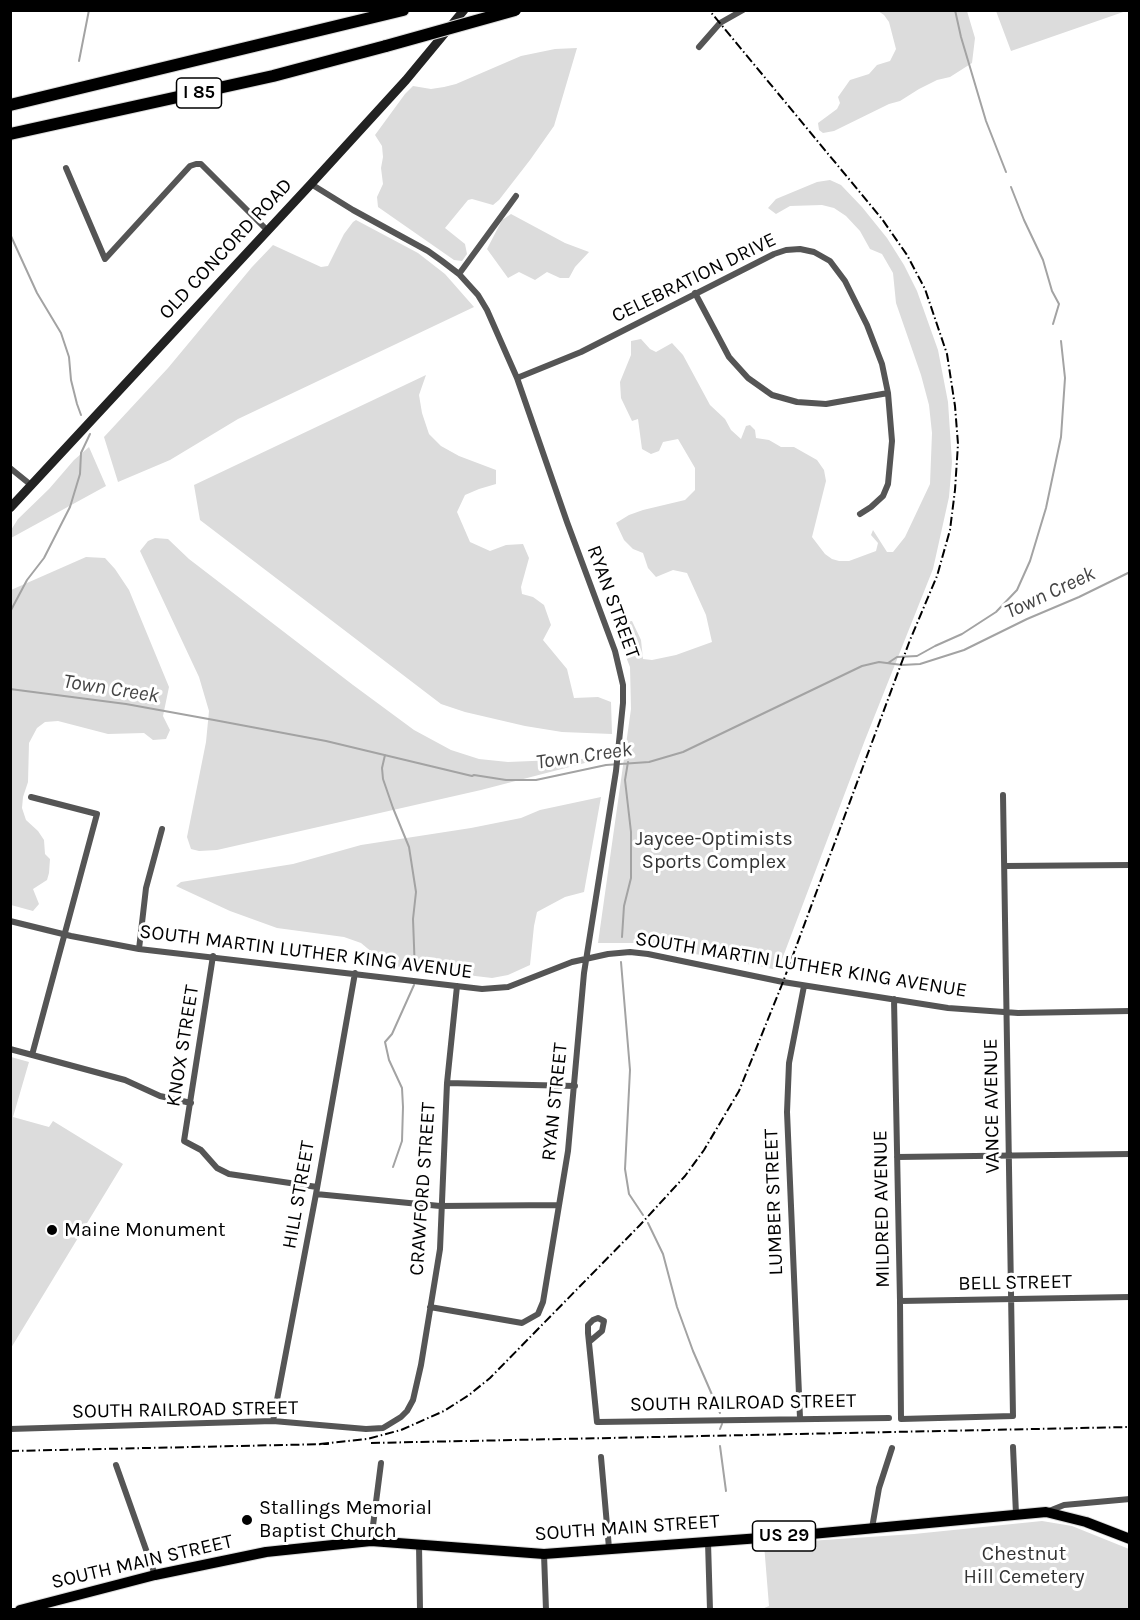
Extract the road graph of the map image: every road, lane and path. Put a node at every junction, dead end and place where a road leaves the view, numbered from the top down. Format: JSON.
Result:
{"nodes":[{"id":1,"x":403,"y":10,"type":"edge"},
{"id":2,"x":464,"y":10,"type":"edge"},
{"id":3,"x":515,"y":10,"type":"edge"},
{"id":4,"x":743,"y":10,"type":"edge"},
{"id":5,"x":699,"y":47,"type":"dead end"},
{"id":6,"x":10,"y":105,"type":"edge"},
{"id":7,"x":10,"y":134,"type":"edge"},
{"id":8,"x":66,"y":168,"type":"dead end"},
{"id":9,"x":311,"y":184,"type":"junction"},
{"id":10,"x":516,"y":196,"type":"dead end"},
{"id":11,"x":267,"y":231,"type":"junction"},
{"id":12,"x":459,"y":274,"type":"junction"},
{"id":13,"x":695,"y":293,"type":"junction"},
{"id":14,"x":517,"y":378,"type":"junction"},
{"id":15,"x":888,"y":393,"type":"junction"},
{"id":16,"x":10,"y":468,"type":"edge"},
{"id":17,"x":31,"y":485,"type":"junction"},
{"id":18,"x":10,"y":508,"type":"edge"},
{"id":19,"x":860,"y":514,"type":"dead end"},
{"id":20,"x":1003,"y":795,"type":"dead end"},
{"id":21,"x":32,"y":797,"type":"dead end"},
{"id":22,"x":162,"y":829,"type":"dead end"},
{"id":23,"x":1130,"y":865,"type":"edge"},
{"id":24,"x":1005,"y":866,"type":"junction"},
{"id":25,"x":10,"y":921,"type":"edge"},
{"id":26,"x":64,"y":934,"type":"junction"},
{"id":27,"x":139,"y":949,"type":"junction"},
{"id":28,"x":213,"y":956,"type":"junction"},
{"id":29,"x":586,"y":958,"type":"junction"},
{"id":30,"x":355,"y":974,"type":"junction"},
{"id":31,"x":456,"y":986,"type":"junction"},
{"id":32,"x":804,"y":986,"type":"junction"},
{"id":33,"x":894,"y":999,"type":"junction"},
{"id":34,"x":1130,"y":1011,"type":"edge"},
{"id":35,"x":1007,"y":1013,"type":"junction"},
{"id":36,"x":10,"y":1049,"type":"edge"},
{"id":37,"x":32,"y":1055,"type":"junction"},
{"id":38,"x":447,"y":1083,"type":"junction"},
{"id":39,"x":575,"y":1086,"type":"junction"},
{"id":40,"x":191,"y":1103,"type":"junction"},
{"id":41,"x":1130,"y":1154,"type":"edge"},
{"id":42,"x":897,"y":1156,"type":"junction"},
{"id":43,"x":1009,"y":1156,"type":"junction"},
{"id":44,"x":317,"y":1191,"type":"junction"},
{"id":45,"x":440,"y":1206,"type":"junction"},
{"id":46,"x":559,"y":1206,"type":"junction"},
{"id":47,"x":1130,"y":1297,"type":"edge"},
{"id":48,"x":1012,"y":1299,"type":"junction"},
{"id":49,"x":900,"y":1301,"type":"junction"},
{"id":50,"x":430,"y":1307,"type":"junction"},
{"id":51,"x":589,"y":1340,"type":"dead end"},
{"id":52,"x":800,"y":1418,"type":"junction"},
{"id":53,"x":889,"y":1418,"type":"dead end"},
{"id":54,"x":901,"y":1419,"type":"joint"},
{"id":55,"x":273,"y":1421,"type":"junction"},
{"id":56,"x":395,"y":1422,"type":"joint"},
{"id":57,"x":10,"y":1429,"type":"edge"},
{"id":58,"x":1013,"y":1447,"type":"dead end"},
{"id":59,"x":892,"y":1448,"type":"dead end"},
{"id":60,"x":601,"y":1456,"type":"dead end"},
{"id":61,"x":381,"y":1463,"type":"dead end"},
{"id":62,"x":116,"y":1465,"type":"dead end"},
{"id":63,"x":1130,"y":1500,"type":"edge"},
{"id":64,"x":1046,"y":1512,"type":"junction"},
{"id":65,"x":1016,"y":1514,"type":"junction"},
{"id":66,"x":872,"y":1528,"type":"junction"},
{"id":67,"x":1130,"y":1539,"type":"edge"},
{"id":68,"x":371,"y":1541,"type":"junction"},
{"id":69,"x":708,"y":1541,"type":"junction"},
{"id":70,"x":419,"y":1544,"type":"junction"},
{"id":71,"x":609,"y":1548,"type":"junction"},
{"id":72,"x":544,"y":1554,"type":"junction"},
{"id":73,"x":155,"y":1575,"type":"junction"},
{"id":74,"x":20,"y":1610,"type":"edge"},
{"id":75,"x":420,"y":1610,"type":"edge"},
{"id":76,"x":546,"y":1610,"type":"edge"},
{"id":77,"x":710,"y":1610,"type":"edge"}],
"edges":[{"from":1,"to":6,"type":"highway","number":"I 85"},
{"from":2,"to":9,"type":"main road","name":"OLD CONCORD ROAD"},
{"from":3,"to":7,"type":"highway","number":"I 85","bridge":true},
{"from":4,"to":5,"type":"street"},
{"from":8,"to":11,"type":"street"},
{"from":9,"to":11,"type":"main road","name":"OLD CONCORD ROAD"},
{"from":9,"to":12,"type":"street","name":"RYAN STREET"},
{"from":10,"to":12,"type":"street"},
{"from":11,"to":17,"type":"main road","name":"OLD CONCORD ROAD"},
{"from":12,"to":14,"type":"street","name":"RYAN STREET"},
{"from":13,"to":14,"type":"street","name":"CELEBRATION DRIVE"},
{"from":13,"to":15,"type":"street"},
{"from":13,"to":15,"type":"street","name":"CELEBRATION DRIVE"},
{"from":14,"to":29,"type":"street","name":"RYAN STREET"},
{"from":15,"to":19,"type":"street","name":"CELEBRATION DRIVE"},
{"from":16,"to":17,"type":"street"},
{"from":17,"to":18,"type":"main road","name":"OLD CONCORD ROAD"},
{"from":20,"to":24,"type":"street","name":"VANCE AVENUE"},
{"from":21,"to":26,"type":"street"},
{"from":22,"to":27,"type":"street"},
{"from":23,"to":24,"type":"street"},
{"from":24,"to":35,"type":"street","name":"VANCE AVENUE"},
{"from":25,"to":26,"type":"street","name":"SOUTH MARTIN LUTHER KING AVENUE"},
{"from":26,"to":27,"type":"street","name":"SOUTH MARTIN LUTHER KING AVENUE"},
{"from":26,"to":37,"type":"street"},
{"from":27,"to":28,"type":"street","name":"SOUTH MARTIN LUTHER KING AVENUE"},
{"from":28,"to":30,"type":"street","name":"SOUTH MARTIN LUTHER KING AVENUE"},
{"from":28,"to":40,"type":"street","name":"KNOX STREET"},
{"from":29,"to":31,"type":"street","name":"SOUTH MARTIN LUTHER KING AVENUE"},
{"from":29,"to":32,"type":"street","name":"SOUTH MARTIN LUTHER KING AVENUE"},
{"from":29,"to":39,"type":"street","name":"RYAN STREET"},
{"from":30,"to":31,"type":"street","name":"SOUTH MARTIN LUTHER KING AVENUE"},
{"from":30,"to":44,"type":"street","name":"HILL STREET"},
{"from":31,"to":38,"type":"street","name":"CRAWFORD STREET"},
{"from":32,"to":33,"type":"street","name":"SOUTH MARTIN LUTHER KING AVENUE"},
{"from":32,"to":52,"type":"street","name":"LUMBER STREET"},
{"from":33,"to":35,"type":"street","name":"SOUTH MARTIN LUTHER KING AVENUE"},
{"from":33,"to":42,"type":"street","name":"MILDRED AVENUE"},
{"from":34,"to":35,"type":"street","name":"SOUTH MARTIN LUTHER KING AVENUE"},
{"from":35,"to":43,"type":"street","name":"VANCE AVENUE"},
{"from":36,"to":37,"type":"street"},
{"from":37,"to":40,"type":"street"},
{"from":38,"to":39,"type":"street"},
{"from":38,"to":45,"type":"street","name":"CRAWFORD STREET"},
{"from":39,"to":46,"type":"street","name":"RYAN STREET"},
{"from":40,"to":44,"type":"street","name":"KNOX STREET"},
{"from":41,"to":43,"type":"street"},
{"from":42,"to":43,"type":"street"},
{"from":42,"to":49,"type":"street","name":"MILDRED AVENUE"},
{"from":43,"to":48,"type":"street","name":"VANCE AVENUE"},
{"from":44,"to":45,"type":"street"},
{"from":44,"to":55,"type":"street","name":"HILL STREET"},
{"from":45,"to":46,"type":"street"},
{"from":45,"to":50,"type":"street","name":"CRAWFORD STREET"},
{"from":46,"to":50,"type":"street","name":"RYAN STREET"},
{"from":47,"to":48,"type":"street","name":"BELL STREET"},
{"from":48,"to":49,"type":"street","name":"BELL STREET"},
{"from":48,"to":54,"type":"street","name":"VANCE AVENUE"},
{"from":49,"to":54,"type":"street","name":"MILDRED AVENUE"},
{"from":50,"to":56,"type":"street","name":"CRAWFORD STREET"},
{"from":51,"to":52,"type":"street","name":"SOUTH RAILROAD STREET"},
{"from":52,"to":53,"type":"street","name":"SOUTH RAILROAD STREET"},
{"from":55,"to":56,"type":"street","name":"SOUTH RAILROAD STREET"},
{"from":55,"to":57,"type":"street","name":"SOUTH RAILROAD STREET"},
{"from":58,"to":65,"type":"street"},
{"from":59,"to":66,"type":"street"},
{"from":60,"to":71,"type":"street"},
{"from":61,"to":68,"type":"street"},
{"from":62,"to":73,"type":"street"},
{"from":63,"to":64,"type":"street"},
{"from":64,"to":65,"type":"main road","name":"SOUTH MAIN STREET","number":"US 29"},
{"from":64,"to":67,"type":"main road","name":"SOUTH MAIN STREET","number":"US 29"},
{"from":65,"to":66,"type":"main road","name":"SOUTH MAIN STREET","number":"US 29"},
{"from":66,"to":69,"type":"main road","name":"SOUTH MAIN STREET","number":"US 29"},
{"from":68,"to":70,"type":"main road","name":"SOUTH MAIN STREET","number":"US 29"},
{"from":68,"to":73,"type":"main road","name":"SOUTH MAIN STREET","number":"US 29"},
{"from":69,"to":71,"type":"main road","name":"SOUTH MAIN STREET","number":"US 29"},
{"from":69,"to":77,"type":"street"},
{"from":70,"to":72,"type":"main road","name":"SOUTH MAIN STREET","number":"US 29"},
{"from":70,"to":75,"type":"street"},
{"from":71,"to":72,"type":"main road","name":"SOUTH MAIN STREET","number":"US 29"},
{"from":72,"to":76,"type":"street"},
{"from":73,"to":74,"type":"main road","name":"SOUTH MAIN STREET","number":"US 29"}]}
